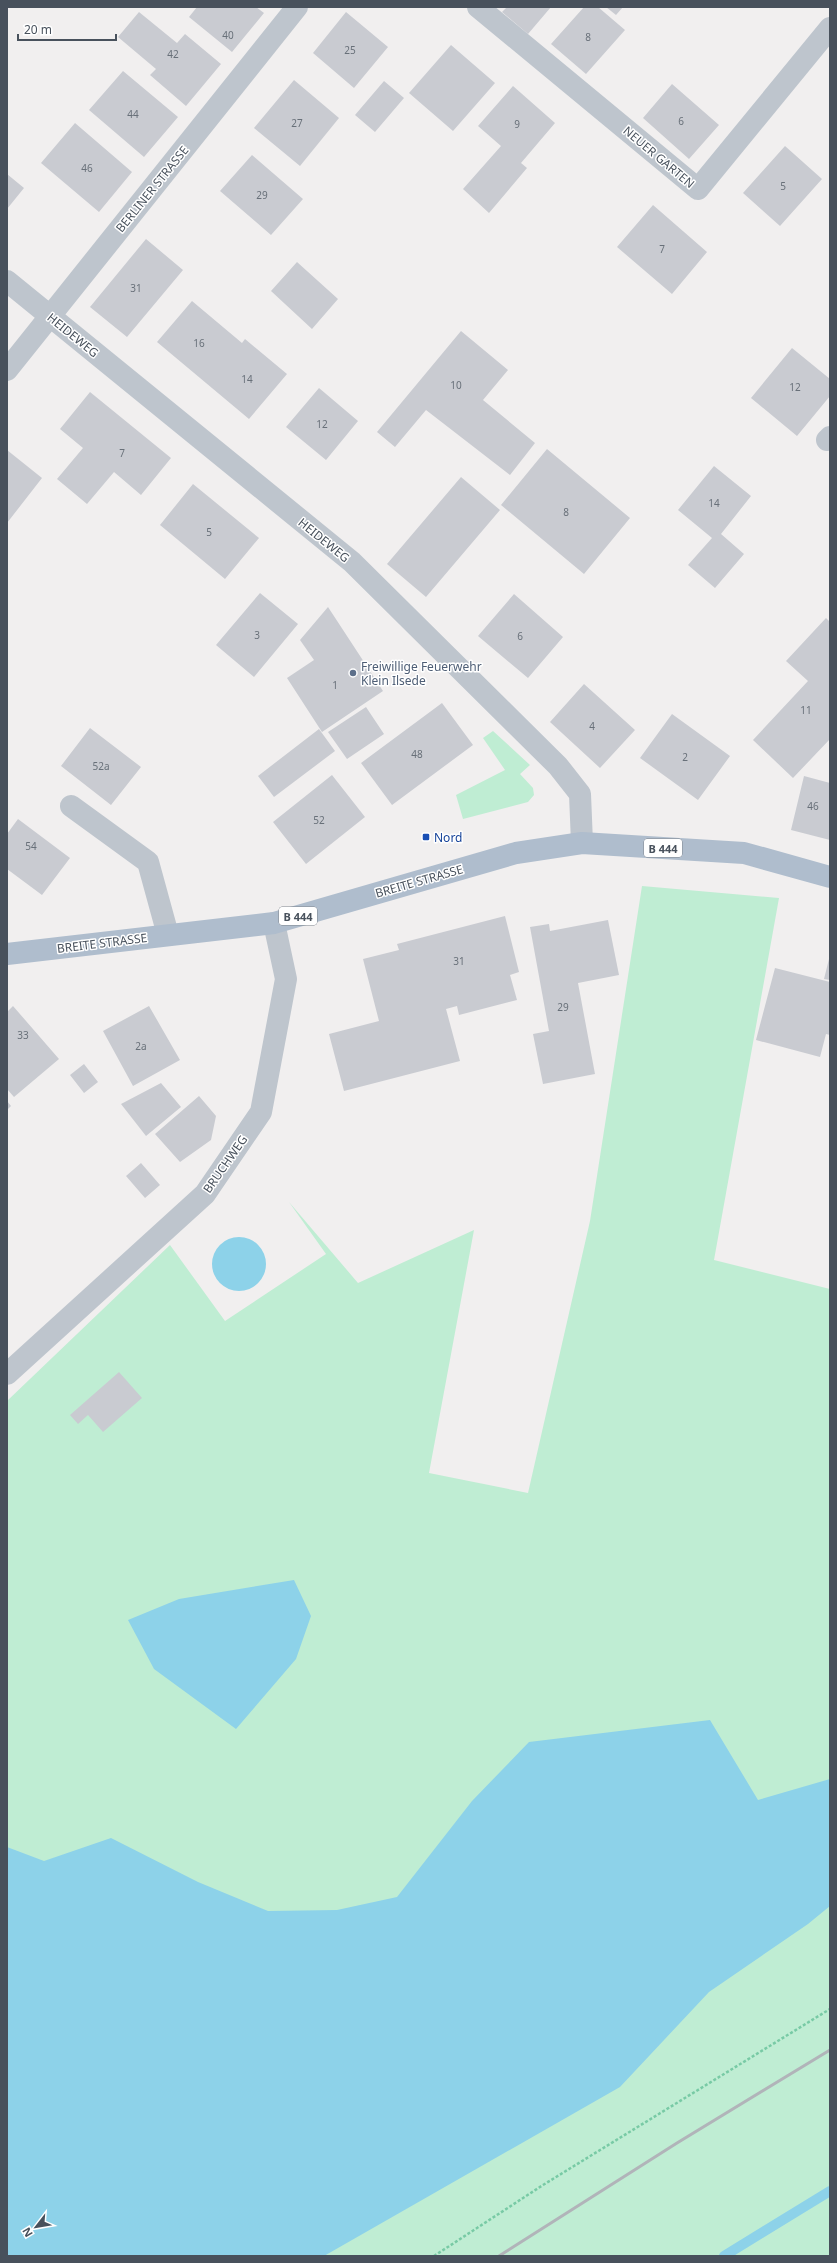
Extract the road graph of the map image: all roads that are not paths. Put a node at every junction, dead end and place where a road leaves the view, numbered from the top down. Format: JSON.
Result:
{"nodes":[{"id":1,"x":297,"y":7,"type":"edge"},
{"id":2,"x":478,"y":7,"type":"edge"},
{"id":3,"x":830,"y":28,"type":"edge"},
{"id":4,"x":7,"y":281,"type":"edge"},
{"id":5,"x":51,"y":317,"type":"junction"},
{"id":6,"x":7,"y":370,"type":"edge"},
{"id":7,"x":71,"y":806,"type":"dead end"},
{"id":8,"x":582,"y":843,"type":"junction"},
{"id":9,"x":830,"y":877,"type":"edge"},
{"id":10,"x":274,"y":923,"type":"junction"},
{"id":11,"x":168,"y":935,"type":"junction"},
{"id":12,"x":7,"y":954,"type":"edge"},
{"id":13,"x":7,"y":1374,"type":"edge"}],
"edges":[{"from":1,"to":5,"type":"street","name":"BERLINER STRASSE"},
{"from":2,"to":3,"type":"street","name":"NEUER GARTEN"},
{"from":4,"to":5,"type":"street","name":"HEIDEWEG"},
{"from":5,"to":6,"type":"street","name":"BERLINER STRASSE"},
{"from":5,"to":8,"type":"street","name":"HEIDEWEG"},
{"from":7,"to":11,"type":"street"},
{"from":8,"to":9,"type":"main road","name":"BREITE STRASSE","number":"B 444"},
{"from":8,"to":10,"type":"main road","name":"BREITE STRASSE","number":"B 444"},
{"from":10,"to":11,"type":"main road","name":"BREITE STRASSE","number":"B 444"},
{"from":10,"to":13,"type":"street","name":"BRUCHWEG"},
{"from":11,"to":12,"type":"main road","name":"BREITE STRASSE","number":"B 444"}]}
